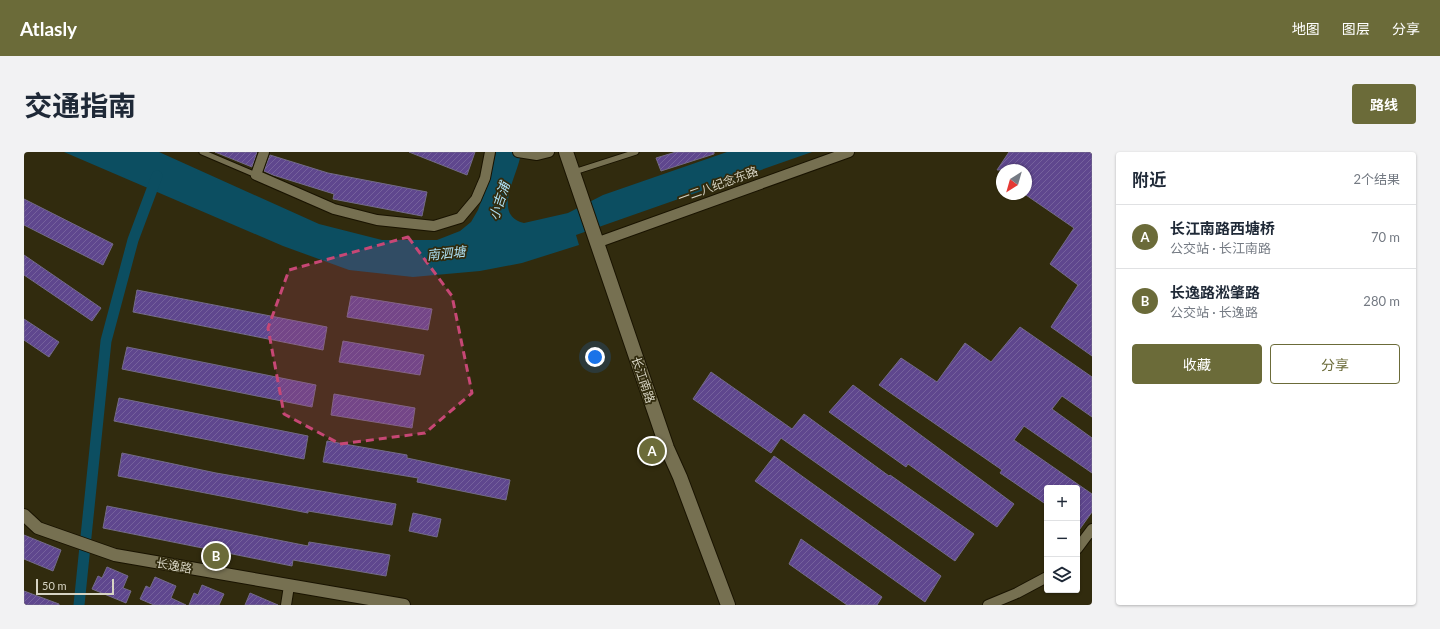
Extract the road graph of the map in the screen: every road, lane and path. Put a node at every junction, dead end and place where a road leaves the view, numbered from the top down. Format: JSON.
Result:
{"nodes":[{"id":1,"x":202,"y":152,"type":"edge"},
{"id":2,"x":264,"y":152,"type":"edge"},
{"id":3,"x":490,"y":152,"type":"edge"},
{"id":4,"x":518,"y":152,"type":"edge"},
{"id":5,"x":549,"y":152,"type":"edge"},
{"id":6,"x":566,"y":152,"type":"edge"},
{"id":7,"x":636,"y":152,"type":"edge"},
{"id":8,"x":849,"y":152,"type":"edge"},
{"id":9,"x":256,"y":176,"type":"junction"},
{"id":10,"x":575,"y":176,"type":"junction"},
{"id":11,"x":594,"y":236,"type":"junction"},
{"id":12,"x":24,"y":515,"type":"edge"},
{"id":13,"x":1092,"y":528,"type":"edge"},
{"id":14,"x":1080,"y":546,"type":"edge"},
{"id":15,"x":1044,"y":580,"type":"edge"},
{"id":16,"x":289,"y":586,"type":"junction"},
{"id":17,"x":286,"y":605,"type":"edge"},
{"id":18,"x":404,"y":605,"type":"edge"},
{"id":19,"x":728,"y":605,"type":"edge"},
{"id":20,"x":988,"y":605,"type":"edge"}],
"edges":[{"from":1,"to":9,"type":"lane"},
{"from":2,"to":9,"type":"street"},
{"from":3,"to":9,"type":"street"},
{"from":4,"to":5,"type":"street"},
{"from":6,"to":10,"type":"main road","name":"长江南路"},
{"from":7,"to":10,"type":"lane"},
{"from":8,"to":11,"type":"street","name":"一二八纪念东路"},
{"from":10,"to":11,"type":"main road","name":"长江南路"},
{"from":11,"to":19,"type":"main road","name":"长江南路"},
{"from":12,"to":16,"type":"street","name":"长逸路"},
{"from":13,"to":14,"type":"street"},
{"from":15,"to":20,"type":"street"},
{"from":16,"to":17,"type":"street"},
{"from":16,"to":18,"type":"street","name":"长逸路"}]}
